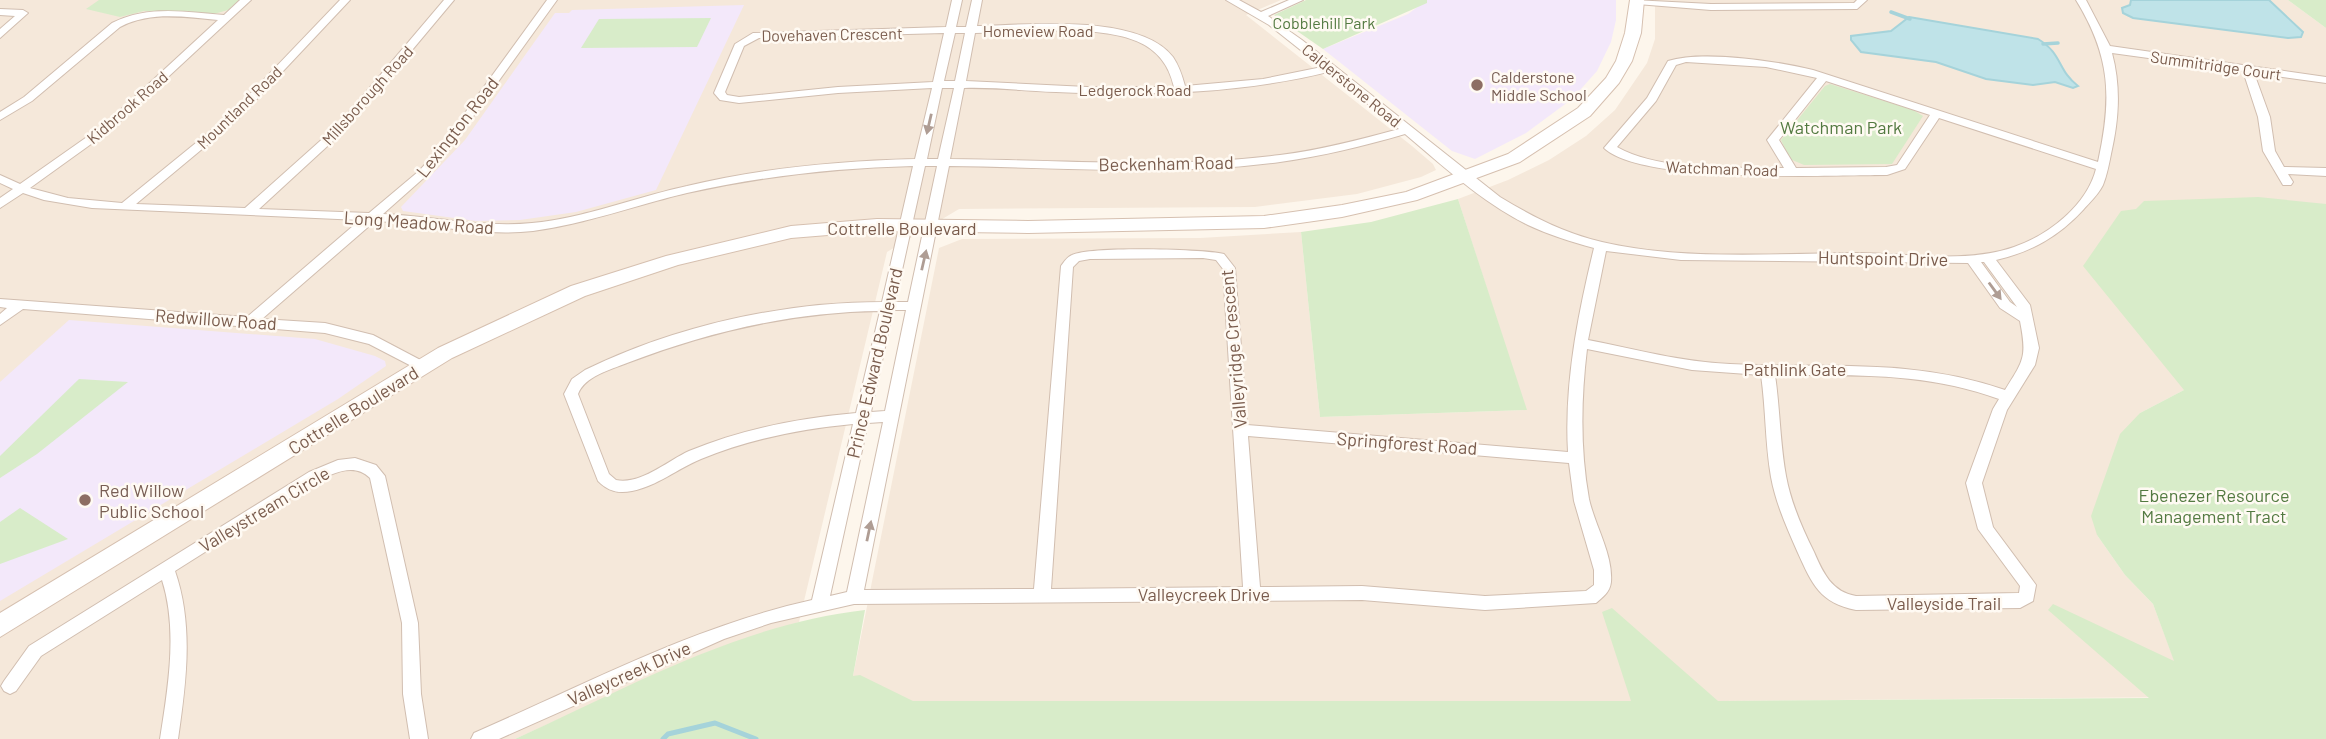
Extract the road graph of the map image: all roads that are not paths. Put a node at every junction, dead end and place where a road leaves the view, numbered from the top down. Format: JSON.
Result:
{"nodes":[{"id":1,"x":246,"y":0,"type":"edge"},
{"id":2,"x":345,"y":0,"type":"edge"},
{"id":3,"x":449,"y":0,"type":"edge"},
{"id":4,"x":552,"y":0,"type":"edge"},
{"id":5,"x":957,"y":0,"type":"edge"},
{"id":6,"x":977,"y":0,"type":"edge"},
{"id":7,"x":1231,"y":0,"type":"edge"},
{"id":8,"x":1298,"y":0,"type":"edge"},
{"id":9,"x":1637,"y":0,"type":"edge"},
{"id":10,"x":1862,"y":0,"type":"edge"},
{"id":11,"x":2081,"y":0,"type":"edge"},
{"id":12,"x":0,"y":12,"type":"edge"},
{"id":13,"x":1261,"y":15,"type":"junction"},
{"id":14,"x":227,"y":18,"type":"junction"},
{"id":15,"x":950,"y":31,"type":"junction"},
{"id":16,"x":971,"y":31,"type":"junction"},
{"id":17,"x":0,"y":35,"type":"edge"},
{"id":18,"x":2107,"y":49,"type":"junction"},
{"id":19,"x":1331,"y":68,"type":"junction"},
{"id":20,"x":2248,"y":70,"type":"junction"},
{"id":21,"x":1823,"y":77,"type":"junction"},
{"id":22,"x":2326,"y":80,"type":"edge"},
{"id":23,"x":960,"y":84,"type":"junction"},
{"id":24,"x":937,"y":85,"type":"junction"},
{"id":25,"x":1180,"y":89,"type":"junction"},
{"id":26,"x":1936,"y":114,"type":"junction"},
{"id":27,"x":0,"y":117,"type":"edge"},
{"id":28,"x":1408,"y":130,"type":"junction"},
{"id":29,"x":920,"y":163,"type":"junction"},
{"id":30,"x":944,"y":163,"type":"junction"},
{"id":31,"x":2102,"y":167,"type":"junction"},
{"id":32,"x":1791,"y":169,"type":"junction"},
{"id":33,"x":2280,"y":170,"type":"junction"},
{"id":34,"x":2326,"y":172,"type":"edge"},
{"id":35,"x":1468,"y":177,"type":"junction"},
{"id":36,"x":0,"y":179,"type":"edge"},
{"id":37,"x":2287,"y":182,"type":"dead end"},
{"id":38,"x":21,"y":190,"type":"junction"},
{"id":39,"x":0,"y":204,"type":"edge"},
{"id":40,"x":126,"y":206,"type":"junction"},
{"id":41,"x":248,"y":212,"type":"junction"},
{"id":42,"x":372,"y":218,"type":"junction"},
{"id":43,"x":904,"y":226,"type":"junction"},
{"id":44,"x":931,"y":227,"type":"junction"},
{"id":45,"x":1601,"y":247,"type":"junction"},
{"id":46,"x":1988,"y":258,"type":"junction"},
{"id":47,"x":1972,"y":259,"type":"junction"},
{"id":48,"x":0,"y":303,"type":"edge"},
{"id":49,"x":19,"y":305,"type":"junction"},
{"id":50,"x":887,"y":305,"type":"junction"},
{"id":51,"x":914,"y":306,"type":"junction"},
{"id":52,"x":2024,"y":318,"type":"junction"},
{"id":53,"x":0,"y":321,"type":"edge"},
{"id":54,"x":251,"y":321,"type":"junction"},
{"id":55,"x":1582,"y":343,"type":"junction"},
{"id":56,"x":423,"y":367,"type":"junction"},
{"id":57,"x":1767,"y":370,"type":"junction"},
{"id":58,"x":2007,"y":397,"type":"junction"},
{"id":59,"x":892,"y":416,"type":"junction"},
{"id":60,"x":860,"y":418,"type":"junction"},
{"id":61,"x":1240,"y":430,"type":"junction"},
{"id":62,"x":1575,"y":458,"type":"junction"},
{"id":63,"x":166,"y":568,"type":"junction"},
{"id":64,"x":1042,"y":594,"type":"junction"},
{"id":65,"x":1252,"y":594,"type":"junction"},
{"id":66,"x":854,"y":597,"type":"junction"},
{"id":67,"x":820,"y":603,"type":"junction"},
{"id":68,"x":0,"y":626,"type":"edge"},
{"id":69,"x":10,"y":686,"type":"dead end"},
{"id":70,"x":169,"y":739,"type":"edge"},
{"id":71,"x":419,"y":739,"type":"edge"},
{"id":72,"x":480,"y":739,"type":"edge"}],
"edges":[{"from":1,"to":14,"type":"street","name":"Kidbrook Road"},
{"from":2,"to":40,"type":"street","name":"Mountland Road"},
{"from":3,"to":41,"type":"street","name":"Millsborough Road"},
{"from":4,"to":42,"type":"street","name":"Lexington Road"},
{"from":5,"to":15,"type":"street","name":"Prince Edward Boulevard"},
{"from":6,"to":16,"type":"street","name":"Prince Edward Boulevard"},
{"from":7,"to":13,"type":"street","name":"Calderstone Road"},
{"from":8,"to":13,"type":"street"},
{"from":9,"to":10,"type":"street"},
{"from":9,"to":35,"type":"main road","name":"Cottrelle Boulevard"},
{"from":11,"to":18,"type":"street","name":"Huntspoint Drive"},
{"from":12,"to":17,"type":"street"},
{"from":13,"to":19,"type":"street","name":"Calderstone Road"},
{"from":14,"to":27,"type":"street"},
{"from":14,"to":38,"type":"street","name":"Kidbrook Road"},
{"from":15,"to":16,"type":"street","name":"Homeview Road"},
{"from":15,"to":24,"type":"street","name":"Prince Edward Boulevard"},
{"from":15,"to":24,"type":"street","name":"Dovehaven Crescent"},
{"from":16,"to":23,"type":"street","name":"Prince Edward Boulevard"},
{"from":16,"to":25,"type":"street","name":"Homeview Road"},
{"from":18,"to":20,"type":"street","name":"Summitridge Court"},
{"from":18,"to":31,"type":"street","name":"Huntspoint Drive"},
{"from":19,"to":25,"type":"street","name":"Ledgerock Road"},
{"from":19,"to":28,"type":"street","name":"Calderstone Road"},
{"from":20,"to":22,"type":"street","name":"Summitridge Court"},
{"from":20,"to":33,"type":"street"},
{"from":21,"to":26,"type":"street","name":"Watchman Road"},
{"from":21,"to":32,"type":"street"},
{"from":21,"to":32,"type":"street","name":"Watchman Road"},
{"from":23,"to":24,"type":"street","name":"Ledgerock Road"},
{"from":23,"to":25,"type":"street","name":"Ledgerock Road"},
{"from":23,"to":30,"type":"street","name":"Prince Edward Boulevard"},
{"from":24,"to":29,"type":"street","name":"Prince Edward Boulevard","one_way":true},
{"from":26,"to":31,"type":"street","name":"Watchman Road"},
{"from":26,"to":32,"type":"street","name":"Watchman Road"},
{"from":28,"to":30,"type":"street","name":"Beckenham Road"},
{"from":28,"to":35,"type":"street","name":"Calderstone Road"},
{"from":29,"to":30,"type":"street","name":"Beckenham Road"},
{"from":29,"to":42,"type":"street","name":"Long Meadow Road"},
{"from":29,"to":43,"type":"street","name":"Prince Edward Boulevard"},
{"from":30,"to":44,"type":"street","name":"Prince Edward Boulevard"},
{"from":31,"to":46,"type":"street","name":"Huntspoint Drive"},
{"from":33,"to":34,"type":"street"},
{"from":33,"to":37,"type":"street"},
{"from":35,"to":44,"type":"main road","name":"Cottrelle Boulevard"},
{"from":35,"to":45,"type":"street","name":"Huntspoint Drive"},
{"from":36,"to":38,"type":"street","name":"Long Meadow Road"},
{"from":38,"to":39,"type":"street","name":"Kidbrook Road"},
{"from":38,"to":40,"type":"street","name":"Long Meadow Road"},
{"from":40,"to":41,"type":"street","name":"Long Meadow Road"},
{"from":41,"to":42,"type":"street","name":"Long Meadow Road"},
{"from":42,"to":54,"type":"street","name":"Lexington Road"},
{"from":43,"to":44,"type":"main road","name":"Cottrelle Boulevard"},
{"from":43,"to":50,"type":"street","name":"Prince Edward Boulevard"},
{"from":43,"to":56,"type":"main road","name":"Cottrelle Boulevard"},
{"from":51,"to":44,"type":"street","name":"Prince Edward Boulevard","one_way":true},
{"from":45,"to":47,"type":"street","name":"Huntspoint Drive"},
{"from":45,"to":55,"type":"street","name":"Valleycreek Drive"},
{"from":46,"to":47,"type":"street","name":"Huntspoint Drive"},
{"from":46,"to":52,"type":"street","name":"Valleyside Trail"},
{"from":47,"to":52,"type":"street","one_way":true},
{"from":48,"to":49,"type":"street","name":"Redwillow Road"},
{"from":49,"to":53,"type":"street"},
{"from":49,"to":54,"type":"street","name":"Redwillow Road"},
{"from":50,"to":51,"type":"street"},
{"from":50,"to":60,"type":"street","name":"Prince Edward Boulevard"},
{"from":50,"to":60,"type":"street"},
{"from":51,"to":59,"type":"street","name":"Prince Edward Boulevard"},
{"from":52,"to":58,"type":"street","name":"Valleyside Trail"},
{"from":54,"to":56,"type":"street","name":"Redwillow Road"},
{"from":55,"to":57,"type":"street","name":"Pathlink Gate"},
{"from":55,"to":62,"type":"street","name":"Valleycreek Drive"},
{"from":56,"to":68,"type":"main road","name":"Cottrelle Boulevard"},
{"from":57,"to":58,"type":"street","name":"Pathlink Gate"},
{"from":57,"to":58,"type":"street","name":"Valleyside Trail"},
{"from":59,"to":60,"type":"street"},
{"from":66,"to":59,"type":"street","name":"Prince Edward Boulevard","one_way":true},
{"from":60,"to":67,"type":"street","name":"Prince Edward Boulevard"},
{"from":61,"to":62,"type":"street","name":"Springforest Road"},
{"from":61,"to":64,"type":"street","name":"Valleyridge Crescent"},
{"from":61,"to":65,"type":"street","name":"Valleyridge Crescent"},
{"from":62,"to":65,"type":"street","name":"Valleycreek Drive"},
{"from":63,"to":69,"type":"street","name":"Valleystream Circle"},
{"from":63,"to":70,"type":"street"},
{"from":63,"to":71,"type":"street","name":"Valleystream Circle"},
{"from":64,"to":65,"type":"street","name":"Valleycreek Drive"},
{"from":64,"to":66,"type":"street","name":"Valleycreek Drive"},
{"from":66,"to":67,"type":"street","name":"Valleycreek Drive"},
{"from":67,"to":72,"type":"street","name":"Valleycreek Drive"}]}
